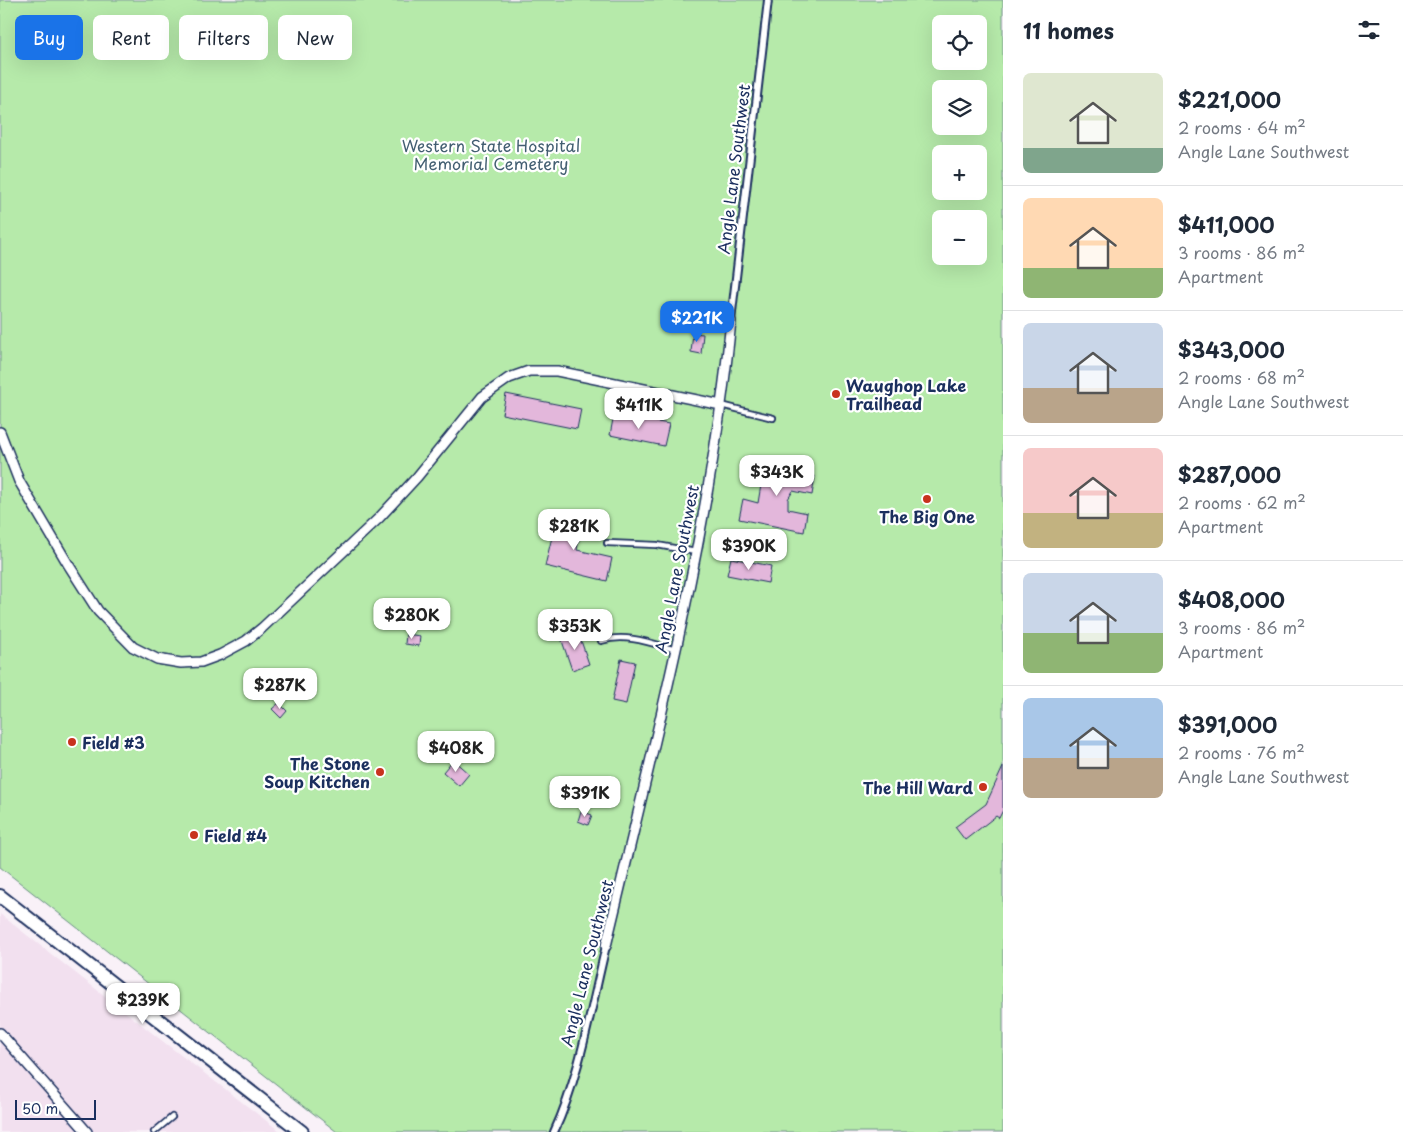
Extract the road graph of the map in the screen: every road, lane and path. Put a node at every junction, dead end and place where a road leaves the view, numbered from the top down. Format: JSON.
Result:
{"nodes":[{"id":1,"x":768,"y":0,"type":"edge"},
{"id":2,"x":731,"y":321,"type":"joint"},
{"id":3,"x":721,"y":405,"type":"junction"},
{"id":4,"x":772,"y":418,"type":"dead end"},
{"id":5,"x":0,"y":432,"type":"edge"},
{"id":6,"x":607,"y":543,"type":"dead end"},
{"id":7,"x":696,"y":552,"type":"junction"},
{"id":8,"x":601,"y":641,"type":"dead end"},
{"id":9,"x":676,"y":650,"type":"junction"},
{"id":10,"x":0,"y":896,"type":"edge"},
{"id":11,"x":606,"y":946,"type":"joint"},
{"id":12,"x":0,"y":1033,"type":"edge"},
{"id":13,"x":172,"y":1117,"type":"dead end"},
{"id":14,"x":87,"y":1132,"type":"edge"},
{"id":15,"x":154,"y":1132,"type":"edge"},
{"id":16,"x":302,"y":1132,"type":"edge"},
{"id":17,"x":554,"y":1132,"type":"edge"}],
"edges":[{"from":1,"to":2,"type":"street","name":"Angle Lane Southwest"},
{"from":2,"to":3,"type":"street","name":"Angle Lane Southwest"},
{"from":3,"to":4,"type":"lane"},
{"from":3,"to":5,"type":"street"},
{"from":3,"to":7,"type":"street","name":"Angle Lane Southwest"},
{"from":6,"to":7,"type":"lane"},
{"from":7,"to":9,"type":"street","name":"Angle Lane Southwest"},
{"from":8,"to":9,"type":"lane"},
{"from":9,"to":11,"type":"street","name":"Angle Lane Southwest"},
{"from":10,"to":16,"type":"main road"},
{"from":11,"to":17,"type":"street","name":"Angle Lane Southwest"},
{"from":12,"to":14,"type":"street"},
{"from":13,"to":15,"type":"lane"}]}
